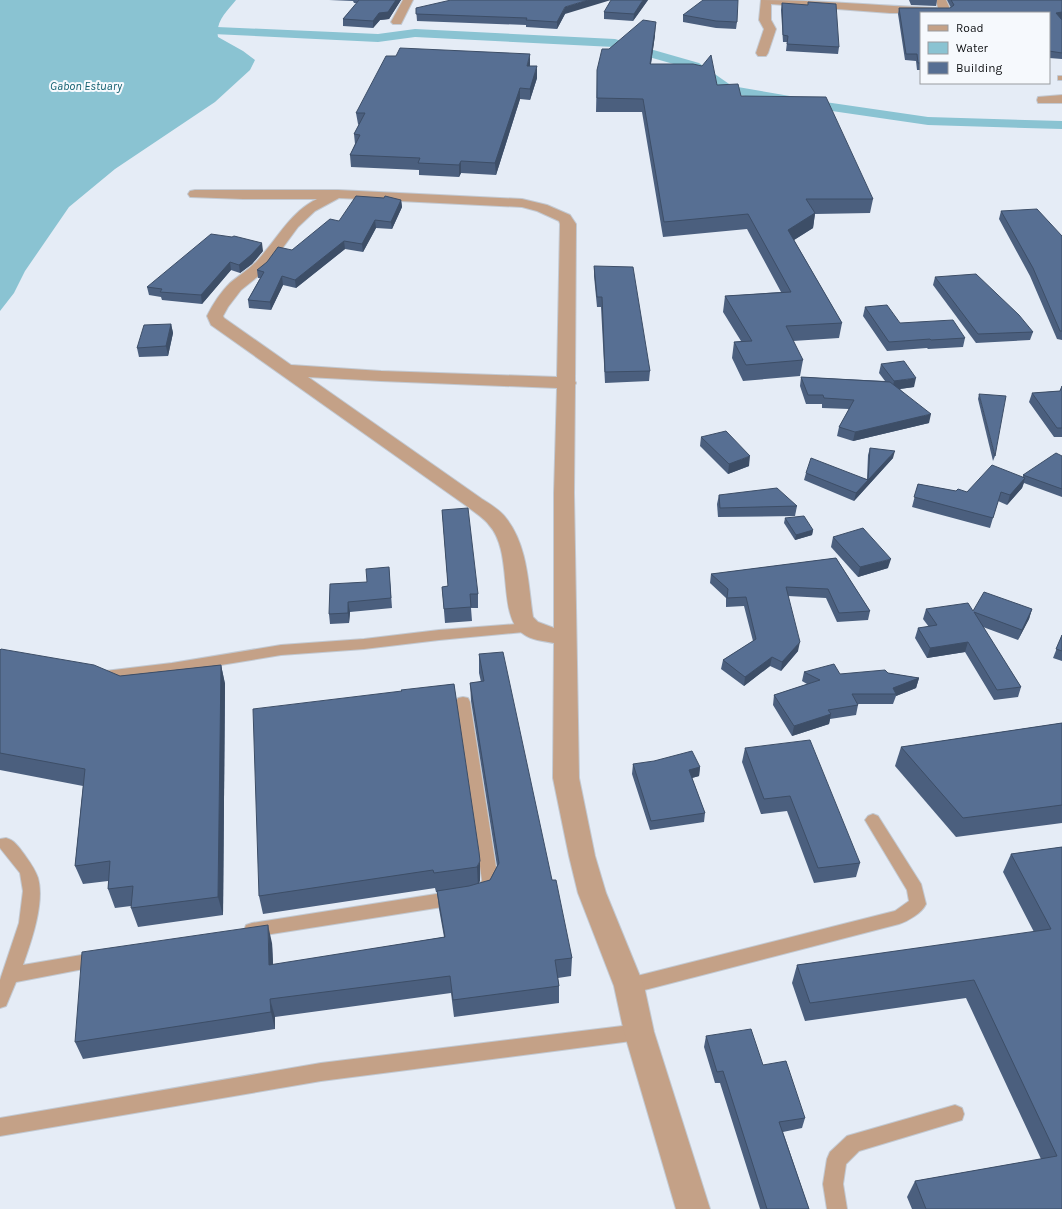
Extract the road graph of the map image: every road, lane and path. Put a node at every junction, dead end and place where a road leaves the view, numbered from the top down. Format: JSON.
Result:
{"nodes":[{"id":1,"x":408,"y":0,"type":"edge"},
{"id":2,"x":766,"y":0,"type":"edge"},
{"id":3,"x":941,"y":0,"type":"edge"},
{"id":4,"x":946,"y":12,"type":"edge"},
{"id":5,"x":397,"y":22,"type":"dead end"},
{"id":6,"x":762,"y":53,"type":"dead end"},
{"id":7,"x":1062,"y":99,"type":"edge"},
{"id":8,"x":1043,"y":100,"type":"dead end"},
{"id":9,"x":195,"y":194,"type":"dead end"},
{"id":10,"x":338,"y":194,"type":"junction"},
{"id":11,"x":285,"y":370,"type":"junction"},
{"id":12,"x":567,"y":383,"type":"junction"},
{"id":13,"x":530,"y":628,"type":"junction"},
{"id":14,"x":564,"y":638,"type":"junction"},
{"id":15,"x":105,"y":676,"type":"edge"},
{"id":16,"x":463,"y":702,"type":"dead end"},
{"id":17,"x":873,"y":820,"type":"dead end"},
{"id":18,"x":6,"y":844,"type":"dead end"},
{"id":19,"x":235,"y":933,"type":"edge"},
{"id":20,"x":112,"y":956,"type":"edge"},
{"id":21,"x":11,"y":975,"type":"junction"},
{"id":22,"x":628,"y":986,"type":"junction"},
{"id":23,"x":0,"y":1000,"type":"edge"},
{"id":24,"x":639,"y":1032,"type":"junction"},
{"id":25,"x":955,"y":1114,"type":"dead end"},
{"id":26,"x":0,"y":1127,"type":"edge"},
{"id":27,"x":693,"y":1209,"type":"edge"},
{"id":28,"x":837,"y":1209,"type":"edge"}],
"edges":[{"from":1,"to":5,"type":"street"},
{"from":2,"to":4,"type":"street"},
{"from":2,"to":6,"type":"street"},
{"from":3,"to":4,"type":"street"},
{"from":7,"to":8,"type":"street"},
{"from":9,"to":10,"type":"street"},
{"from":10,"to":11,"type":"street"},
{"from":10,"to":12,"type":"street"},
{"from":11,"to":12,"type":"street"},
{"from":11,"to":13,"type":"street"},
{"from":12,"to":14,"type":"street"},
{"from":13,"to":14,"type":"street"},
{"from":13,"to":15,"type":"lane"},
{"from":14,"to":22,"type":"street"},
{"from":16,"to":19,"type":"lane"},
{"from":17,"to":22,"type":"lane"},
{"from":18,"to":21,"type":"lane"},
{"from":20,"to":21,"type":"lane"},
{"from":21,"to":23,"type":"lane"},
{"from":22,"to":24,"type":"street"},
{"from":24,"to":26,"type":"lane"},
{"from":24,"to":27,"type":"street"},
{"from":25,"to":28,"type":"lane"}]}
